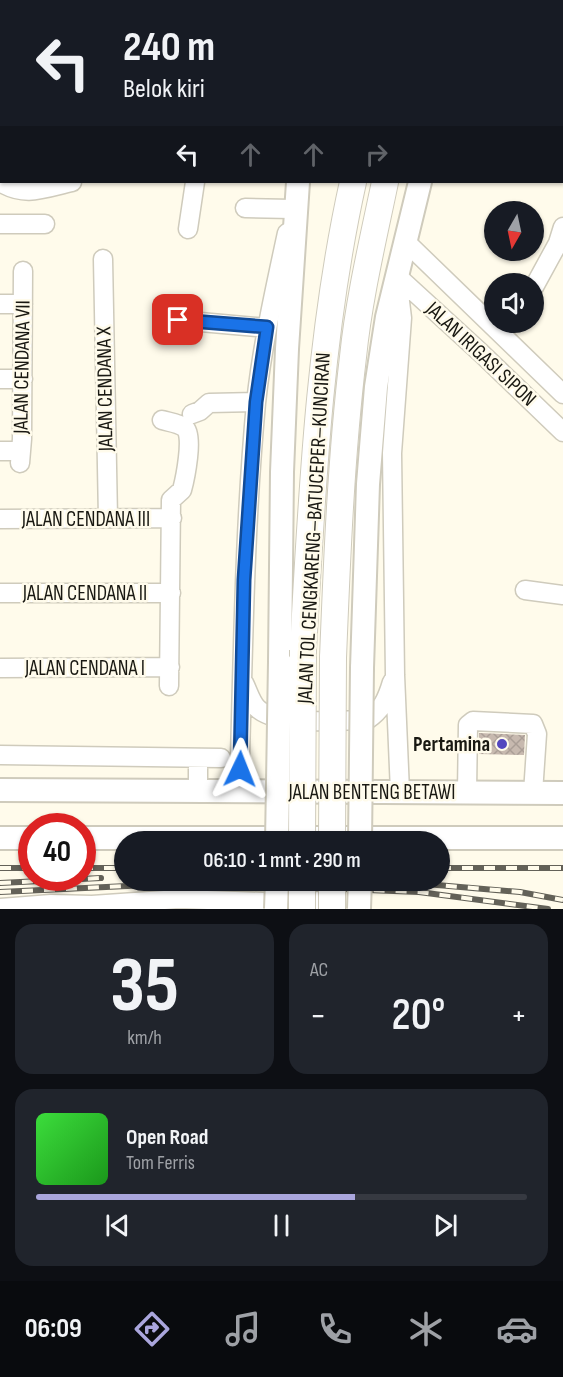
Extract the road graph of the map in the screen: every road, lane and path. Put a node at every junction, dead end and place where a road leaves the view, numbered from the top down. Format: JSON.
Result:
{"nodes":[{"id":1,"x":2,"y":183,"type":"edge"},
{"id":2,"x":67,"y":183,"type":"edge"},
{"id":3,"x":195,"y":183,"type":"edge"},
{"id":4,"x":298,"y":183,"type":"edge"},
{"id":5,"x":298,"y":183,"type":"edge"},
{"id":6,"x":353,"y":183,"type":"edge"},
{"id":7,"x":385,"y":183,"type":"edge"},
{"id":8,"x":420,"y":183,"type":"edge"},
{"id":9,"x":245,"y":208,"type":"dead end"},
{"id":10,"x":292,"y":209,"type":"junction"},
{"id":11,"x":0,"y":224,"type":"edge"},
{"id":12,"x":45,"y":224,"type":"dead end"},
{"id":13,"x":563,"y":227,"type":"edge"},
{"id":14,"x":188,"y":229,"type":"dead end"},
{"id":15,"x":404,"y":243,"type":"junction"},
{"id":16,"x":103,"y":259,"type":"dead end"},
{"id":17,"x":23,"y":271,"type":"dead end"},
{"id":18,"x":542,"y":273,"type":"edge"},
{"id":19,"x":398,"y":277,"type":"junction"},
{"id":20,"x":0,"y":304,"type":"edge"},
{"id":21,"x":23,"y":304,"type":"junction"},
{"id":22,"x":484,"y":313,"type":"edge"},
{"id":23,"x":267,"y":327,"type":"junction"},
{"id":24,"x":501,"y":333,"type":"edge"},
{"id":25,"x":507,"y":333,"type":"edge"},
{"id":26,"x":174,"y":334,"type":"dead end"},
{"id":27,"x":482,"y":352,"type":"junction"},
{"id":28,"x":0,"y":379,"type":"edge"},
{"id":29,"x":23,"y":379,"type":"junction"},
{"id":30,"x":563,"y":394,"type":"edge"},
{"id":31,"x":256,"y":402,"type":"junction"},
{"id":32,"x":192,"y":414,"type":"dead end"},
{"id":33,"x":162,"y":420,"type":"dead end"},
{"id":34,"x":563,"y":432,"type":"edge"},
{"id":35,"x":0,"y":451,"type":"edge"},
{"id":36,"x":108,"y":518,"type":"junction"},
{"id":37,"x":172,"y":518,"type":"junction"},
{"id":38,"x":0,"y":519,"type":"edge"},
{"id":39,"x":525,"y":590,"type":"dead end"},
{"id":40,"x":0,"y":593,"type":"edge"},
{"id":41,"x":171,"y":593,"type":"junction"},
{"id":42,"x":563,"y":595,"type":"edge"},
{"id":43,"x":170,"y":667,"type":"junction"},
{"id":44,"x":0,"y":668,"type":"edge"},
{"id":45,"x":394,"y":675,"type":"junction"},
{"id":46,"x":243,"y":680,"type":"junction"},
{"id":47,"x":169,"y":686,"type":"dead end"},
{"id":48,"x":0,"y":755,"type":"edge"},
{"id":49,"x":198,"y":758,"type":"junction"},
{"id":50,"x":221,"y":758,"type":"dead end"},
{"id":51,"x":0,"y":790,"type":"edge"},
{"id":52,"x":198,"y":791,"type":"junction"},
{"id":53,"x":239,"y":792,"type":"junction"},
{"id":54,"x":400,"y":792,"type":"junction"},
{"id":55,"x":467,"y":792,"type":"junction"},
{"id":56,"x":533,"y":793,"type":"junction"},
{"id":57,"x":563,"y":793,"type":"edge"},
{"id":58,"x":277,"y":831,"type":"edge"},
{"id":59,"x":302,"y":831,"type":"edge"},
{"id":60,"x":332,"y":831,"type":"edge"},
{"id":61,"x":360,"y":831,"type":"edge"},
{"id":62,"x":0,"y":838,"type":"edge"},
{"id":63,"x":18,"y":838,"type":"edge"},
{"id":64,"x":96,"y":838,"type":"edge"},
{"id":65,"x":563,"y":838,"type":"edge"},
{"id":66,"x":273,"y":891,"type":"edge"},
{"id":67,"x":302,"y":891,"type":"edge"},
{"id":68,"x":360,"y":891,"type":"edge"},
{"id":69,"x":331,"y":897,"type":"edge"},
{"id":70,"x":268,"y":907,"type":"edge"},
{"id":71,"x":0,"y":908,"type":"edge"},
{"id":72,"x":302,"y":909,"type":"edge"},
{"id":73,"x":359,"y":909,"type":"edge"}],
"edges":[{"from":1,"to":2,"type":"street"},
{"from":3,"to":14,"type":"street"},
{"from":4,"to":10,"type":"street"},
{"from":5,"to":58,"type":"main road","bridge":true},
{"from":6,"to":59,"type":"highway","name":"JALAN TOL CENGKARENG–BATUCEPER–KUNCIRAN","bridge":true},
{"from":7,"to":60,"type":"highway","name":"JALAN TOL CENGKARENG–BATUCEPER–KUNCIRAN","bridge":true},
{"from":8,"to":15,"type":"main road"},
{"from":9,"to":10,"type":"street"},
{"from":10,"to":23,"type":"street"},
{"from":11,"to":12,"type":"street"},
{"from":13,"to":18,"type":"street"},
{"from":15,"to":19,"type":"main road"},
{"from":15,"to":22,"type":"street","name":"JALAN IRIGASI SIPON"},
{"from":16,"to":36,"type":"street","name":"JALAN CENDANA X"},
{"from":17,"to":21,"type":"street","name":"JALAN CENDANA VII"},
{"from":19,"to":27,"type":"street","name":"JALAN IRIGASI SIPON"},
{"from":19,"to":45,"type":"street"},
{"from":19,"to":61,"type":"main road","bridge":true},
{"from":20,"to":21,"type":"street"},
{"from":21,"to":29,"type":"street","name":"JALAN CENDANA VII"},
{"from":23,"to":26,"type":"street"},
{"from":23,"to":31,"type":"street"},
{"from":24,"to":27,"type":"street"},
{"from":25,"to":30,"type":"street","name":"JALAN IRIGASI SIPON"},
{"from":27,"to":34,"type":"street","name":"JALAN IRIGASI SIPON"},
{"from":28,"to":29,"type":"street"},
{"from":29,"to":35,"type":"street","name":"JALAN CENDANA VII"},
{"from":31,"to":32,"type":"street"},
{"from":31,"to":46,"type":"street"},
{"from":33,"to":37,"type":"street"},
{"from":36,"to":37,"type":"street","name":"JALAN CENDANA III"},
{"from":36,"to":38,"type":"street","name":"JALAN CENDANA III"},
{"from":37,"to":41,"type":"street"},
{"from":39,"to":42,"type":"street"},
{"from":40,"to":41,"type":"street","name":"JALAN CENDANA II"},
{"from":41,"to":43,"type":"street"},
{"from":43,"to":44,"type":"street","name":"JALAN CENDANA I"},
{"from":43,"to":47,"type":"street"},
{"from":45,"to":46,"type":"street"},
{"from":45,"to":54,"type":"street"},
{"from":46,"to":53,"type":"street"},
{"from":48,"to":49,"type":"street"},
{"from":49,"to":50,"type":"street"},
{"from":49,"to":52,"type":"street"},
{"from":51,"to":52,"type":"main road","name":"JALAN BENTENG BETAWI"},
{"from":52,"to":53,"type":"main road","name":"JALAN BENTENG BETAWI"},
{"from":53,"to":54,"type":"main road","name":"JALAN BENTENG BETAWI"},
{"from":54,"to":55,"type":"main road","name":"JALAN BENTENG BETAWI"},
{"from":55,"to":56,"type":"main road","name":"JALAN BENTENG BETAWI"},
{"from":55,"to":56,"type":"street"},
{"from":56,"to":57,"type":"main road","name":"JALAN BENTENG BETAWI"},
{"from":62,"to":63,"type":"main road"},
{"from":64,"to":65,"type":"main road"},
{"from":66,"to":70,"type":"main road","bridge":true},
{"from":67,"to":72,"type":"highway","bridge":true},
{"from":68,"to":73,"type":"main road","bridge":true},
{"from":69,"to":70,"type":"street"},
{"from":70,"to":71,"type":"street"}]}
